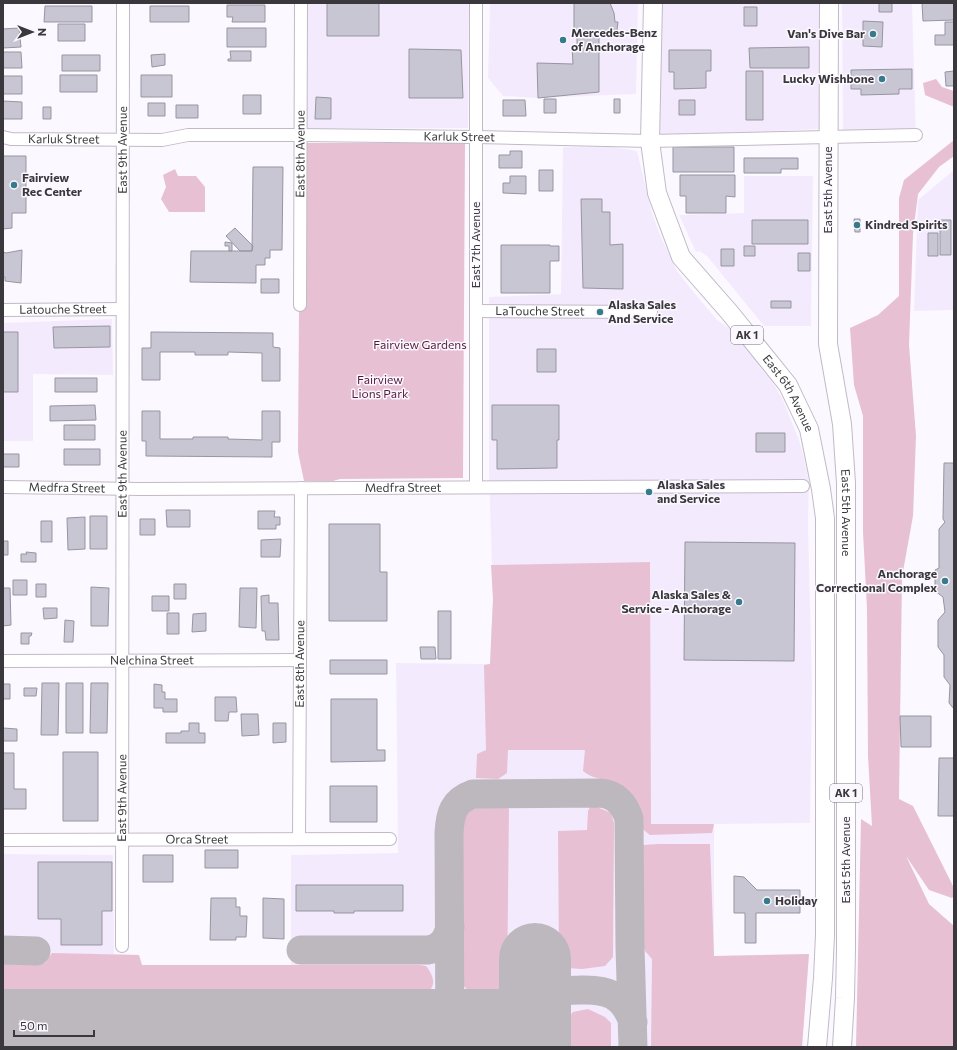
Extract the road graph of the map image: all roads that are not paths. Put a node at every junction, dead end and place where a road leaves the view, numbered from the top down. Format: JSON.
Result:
{"nodes":[{"id":1,"x":123,"y":3,"type":"edge"},
{"id":2,"x":301,"y":3,"type":"edge"},
{"id":3,"x":476,"y":3,"type":"edge"},
{"id":4,"x":652,"y":3,"type":"edge"},
{"id":5,"x":829,"y":3,"type":"edge"},
{"id":6,"x":301,"y":135,"type":"junction"},
{"id":7,"x":916,"y":135,"type":"dead end"},
{"id":8,"x":828,"y":136,"type":"junction"},
{"id":9,"x":3,"y":137,"type":"edge"},
{"id":10,"x":476,"y":137,"type":"junction"},
{"id":11,"x":122,"y":140,"type":"junction"},
{"id":12,"x":650,"y":141,"type":"junction"},
{"id":13,"x":300,"y":305,"type":"dead end"},
{"id":14,"x":122,"y":309,"type":"junction"},
{"id":15,"x":3,"y":310,"type":"edge"},
{"id":16,"x":476,"y":311,"type":"junction"},
{"id":17,"x":651,"y":312,"type":"dead end"},
{"id":18,"x":803,"y":486,"type":"dead end"},
{"id":19,"x":3,"y":487,"type":"edge"},
{"id":20,"x":476,"y":487,"type":"junction"},
{"id":21,"x":301,"y":488,"type":"junction"},
{"id":22,"x":122,"y":489,"type":"junction"},
{"id":23,"x":300,"y":660,"type":"junction"},
{"id":24,"x":3,"y":661,"type":"edge"},
{"id":25,"x":122,"y":661,"type":"junction"},
{"id":26,"x":825,"y":675,"type":"joint"},
{"id":27,"x":122,"y":839,"type":"junction"},
{"id":28,"x":299,"y":839,"type":"junction"},
{"id":29,"x":390,"y":839,"type":"dead end"},
{"id":30,"x":3,"y":840,"type":"edge"},
{"id":31,"x":122,"y":946,"type":"dead end"},
{"id":32,"x":817,"y":1047,"type":"edge"},
{"id":33,"x":842,"y":1047,"type":"edge"}],
"edges":[{"from":1,"to":11,"type":"street","name":"East 9th Avenue"},
{"from":2,"to":6,"type":"street","name":"East 8th Avenue"},
{"from":3,"to":10,"type":"street","name":"East 7th Avenue"},
{"from":4,"to":12,"type":"highway","name":"East 6th Avenue","number":"AK 1"},
{"from":5,"to":8,"type":"highway","name":"East 5th Avenue","number":"AK 1"},
{"from":6,"to":10,"type":"street","name":"Karluk Street"},
{"from":6,"to":11,"type":"street","name":"Karluk Street"},
{"from":6,"to":13,"type":"street","name":"East 8th Avenue"},
{"from":7,"to":8,"type":"street","name":"Karluk Street"},
{"from":8,"to":12,"type":"street","name":"Karluk Street"},
{"from":8,"to":33,"type":"highway","name":"East 5th Avenue","number":"AK 1"},
{"from":9,"to":11,"type":"street","name":"Karluk Street"},
{"from":10,"to":12,"type":"street","name":"Karluk Street"},
{"from":10,"to":16,"type":"street","name":"East 7th Avenue"},
{"from":11,"to":14,"type":"street","name":"East 9th Avenue"},
{"from":12,"to":26,"type":"highway","name":"East 6th Avenue","number":"AK 1"},
{"from":14,"to":15,"type":"street","name":"Latouche Street"},
{"from":14,"to":22,"type":"street","name":"East 9th Avenue"},
{"from":16,"to":17,"type":"street","name":"LaTouche Street"},
{"from":16,"to":20,"type":"street","name":"East 7th Avenue"},
{"from":18,"to":20,"type":"street","name":"Medfra Street"},
{"from":19,"to":22,"type":"street","name":"Medfra Street"},
{"from":20,"to":21,"type":"street","name":"Medfra Street"},
{"from":21,"to":22,"type":"street","name":"Medfra Street"},
{"from":21,"to":23,"type":"street","name":"East 8th Avenue"},
{"from":22,"to":25,"type":"street","name":"East 9th Avenue"},
{"from":23,"to":25,"type":"street","name":"Nelchina Street"},
{"from":23,"to":28,"type":"street","name":"East 8th Avenue"},
{"from":24,"to":25,"type":"street","name":"Nelchina Street"},
{"from":25,"to":27,"type":"street","name":"East 9th Avenue"},
{"from":26,"to":32,"type":"highway","name":"East 5th Avenue","number":"AK 1"},
{"from":27,"to":28,"type":"street","name":"Orca Street"},
{"from":27,"to":30,"type":"street","name":"Orca Street"},
{"from":27,"to":31,"type":"street","name":"East 9th Avenue"},
{"from":28,"to":29,"type":"street","name":"Orca Street"}]}
